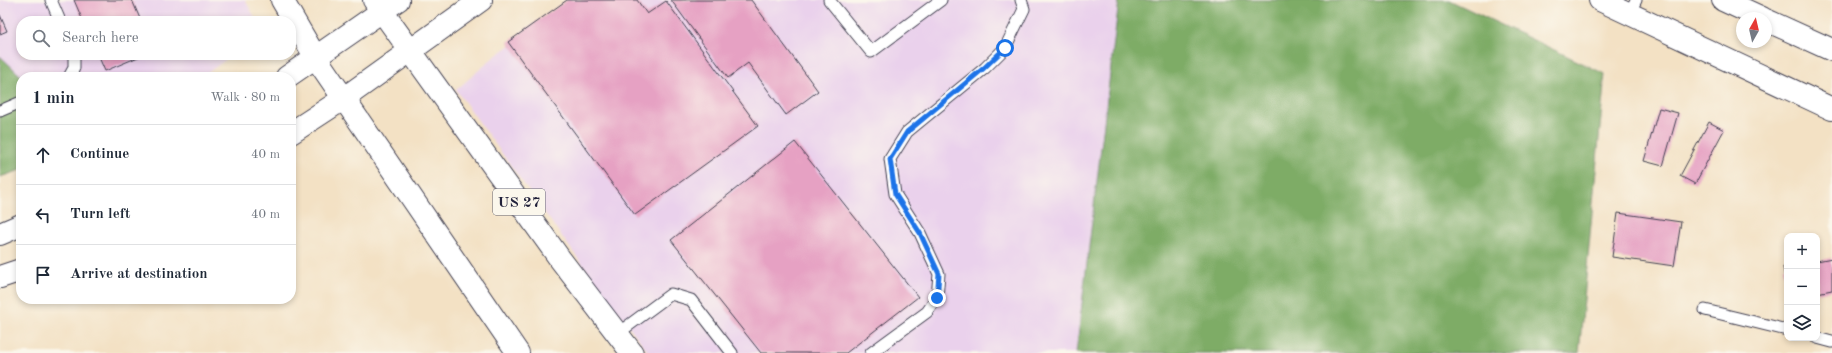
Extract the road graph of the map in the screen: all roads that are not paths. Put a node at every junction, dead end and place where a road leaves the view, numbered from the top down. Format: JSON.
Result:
{"nodes":[{"id":1,"x":51,"y":0,"type":"edge"},
{"id":2,"x":282,"y":0,"type":"edge"},
{"id":3,"x":482,"y":0,"type":"edge"},
{"id":4,"x":829,"y":0,"type":"edge"},
{"id":5,"x":1021,"y":0,"type":"edge"},
{"id":6,"x":1600,"y":0,"type":"edge"},
{"id":7,"x":1723,"y":0,"type":"edge"},
{"id":8,"x":939,"y":1,"type":"edge"},
{"id":9,"x":385,"y":4,"type":"edge"},
{"id":10,"x":1633,"y":7,"type":"edge"},
{"id":11,"x":1749,"y":12,"type":"edge"},
{"id":12,"x":58,"y":16,"type":"edge"},
{"id":13,"x":291,"y":16,"type":"edge"},
{"id":14,"x":1772,"y":23,"type":"edge"},
{"id":15,"x":296,"y":24,"type":"edge"},
{"id":16,"x":409,"y":50,"type":"junction"},
{"id":17,"x":1832,"y":50,"type":"edge"},
{"id":18,"x":316,"y":58,"type":"junction"},
{"id":19,"x":74,"y":60,"type":"edge"},
{"id":20,"x":72,"y":72,"type":"edge"},
{"id":21,"x":295,"y":72,"type":"edge"},
{"id":22,"x":344,"y":99,"type":"junction"},
{"id":23,"x":16,"y":104,"type":"edge"},
{"id":24,"x":1832,"y":109,"type":"edge"},
{"id":25,"x":0,"y":111,"type":"edge"},
{"id":26,"x":296,"y":130,"type":"edge"},
{"id":27,"x":16,"y":227,"type":"edge"},
{"id":28,"x":0,"y":234,"type":"edge"},
{"id":29,"x":16,"y":272,"type":"edge"},
{"id":30,"x":0,"y":277,"type":"edge"},
{"id":31,"x":1705,"y":310,"type":"dead end"},
{"id":32,"x":1784,"y":329,"type":"edge"},
{"id":33,"x":617,"y":334,"type":"junction"},
{"id":34,"x":1820,"y":339,"type":"edge"},
{"id":35,"x":1832,"y":342,"type":"edge"},
{"id":36,"x":518,"y":353,"type":"edge"},
{"id":37,"x":632,"y":353,"type":"edge"},
{"id":38,"x":732,"y":353,"type":"edge"},
{"id":39,"x":871,"y":353,"type":"edge"}],
"edges":[{"from":1,"to":12,"type":"lane"},
{"from":2,"to":13,"type":"main road"},
{"from":3,"to":16,"type":"main road"},
{"from":4,"to":8,"type":"lane"},
{"from":5,"to":39,"type":"lane"},
{"from":6,"to":10,"type":"main road"},
{"from":7,"to":11,"type":"main road"},
{"from":9,"to":16,"type":"main road","number":"US 27"},
{"from":9,"to":18,"type":"main road"},
{"from":10,"to":24,"type":"main road"},
{"from":14,"to":17,"type":"main road"},
{"from":15,"to":18,"type":"main road"},
{"from":16,"to":22,"type":"main road"},
{"from":16,"to":33,"type":"main road","number":"US 27"},
{"from":18,"to":21,"type":"main road"},
{"from":18,"to":22,"type":"main road"},
{"from":19,"to":20,"type":"lane"},
{"from":22,"to":26,"type":"main road"},
{"from":22,"to":36,"type":"main road"},
{"from":23,"to":25,"type":"lane"},
{"from":27,"to":28,"type":"main road"},
{"from":29,"to":30,"type":"main road"},
{"from":31,"to":32,"type":"lane"},
{"from":33,"to":37,"type":"main road","number":"US 27"},
{"from":33,"to":38,"type":"lane"},
{"from":34,"to":35,"type":"lane"}]}
